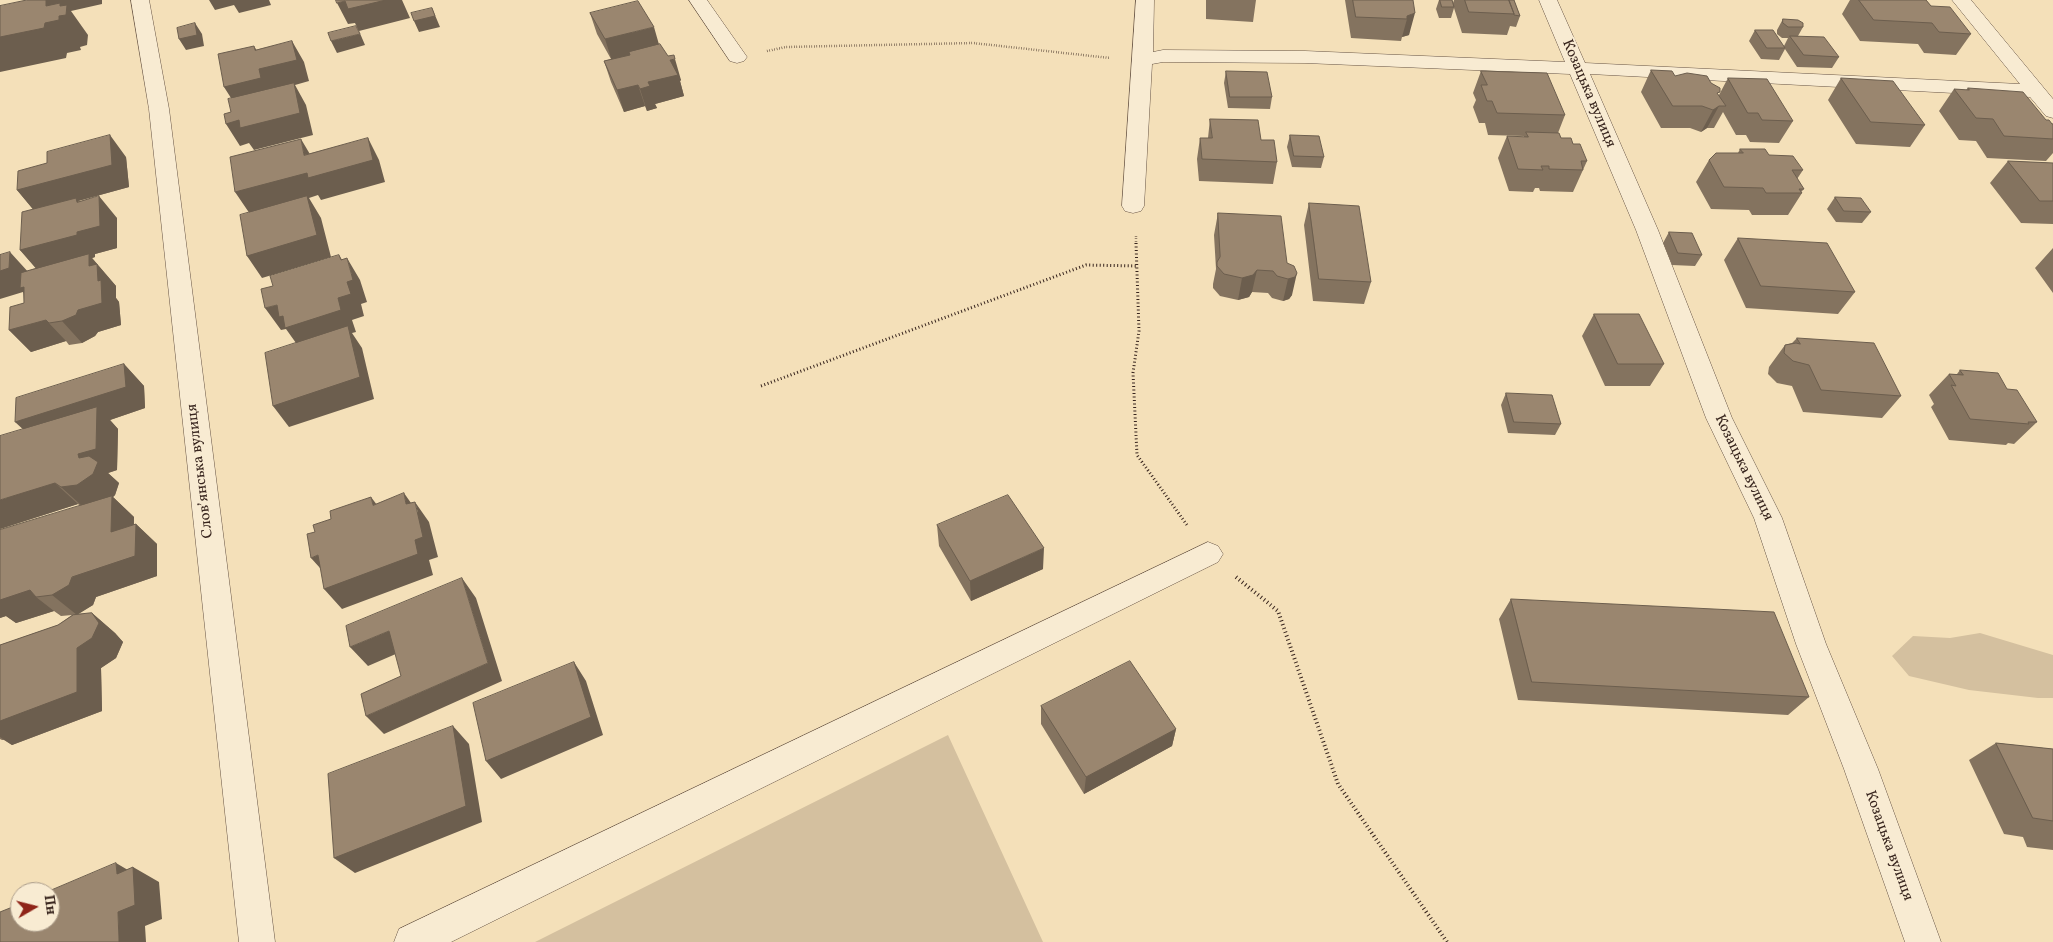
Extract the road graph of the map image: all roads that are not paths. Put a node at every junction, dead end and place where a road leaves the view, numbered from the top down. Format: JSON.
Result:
{"nodes":[{"id":1,"x":140,"y":0,"type":"edge"},
{"id":2,"x":698,"y":0,"type":"edge"},
{"id":3,"x":1145,"y":0,"type":"edge"},
{"id":4,"x":1548,"y":0,"type":"edge"},
{"id":5,"x":1962,"y":0,"type":"edge"},
{"id":6,"x":737,"y":57,"type":"road end"},
{"id":7,"x":1143,"y":60,"type":"junction"},
{"id":8,"x":1577,"y":68,"type":"junction"},
{"id":9,"x":2036,"y":91,"type":"junction"},
{"id":10,"x":2053,"y":112,"type":"edge"},
{"id":11,"x":1133,"y":206,"type":"road end"},
{"id":12,"x":1208,"y":554,"type":"road end"},
{"id":13,"x":257,"y":942,"type":"edge"},
{"id":14,"x":412,"y":942,"type":"edge"},
{"id":15,"x":1923,"y":942,"type":"edge"}],
"edges":[{"from":1,"to":13,"type":"street","name":"Словʼянська вулиця"},
{"from":2,"to":6,"type":"street"},
{"from":3,"to":7,"type":"street"},
{"from":4,"to":8,"type":"street","name":"Козацька вулиця"},
{"from":5,"to":9,"type":"street"},
{"from":7,"to":8,"type":"street"},
{"from":7,"to":11,"type":"street"},
{"from":8,"to":9,"type":"street"},
{"from":8,"to":15,"type":"street","name":"Козацька вулиця"},
{"from":9,"to":10,"type":"street"},
{"from":12,"to":14,"type":"street"}]}
